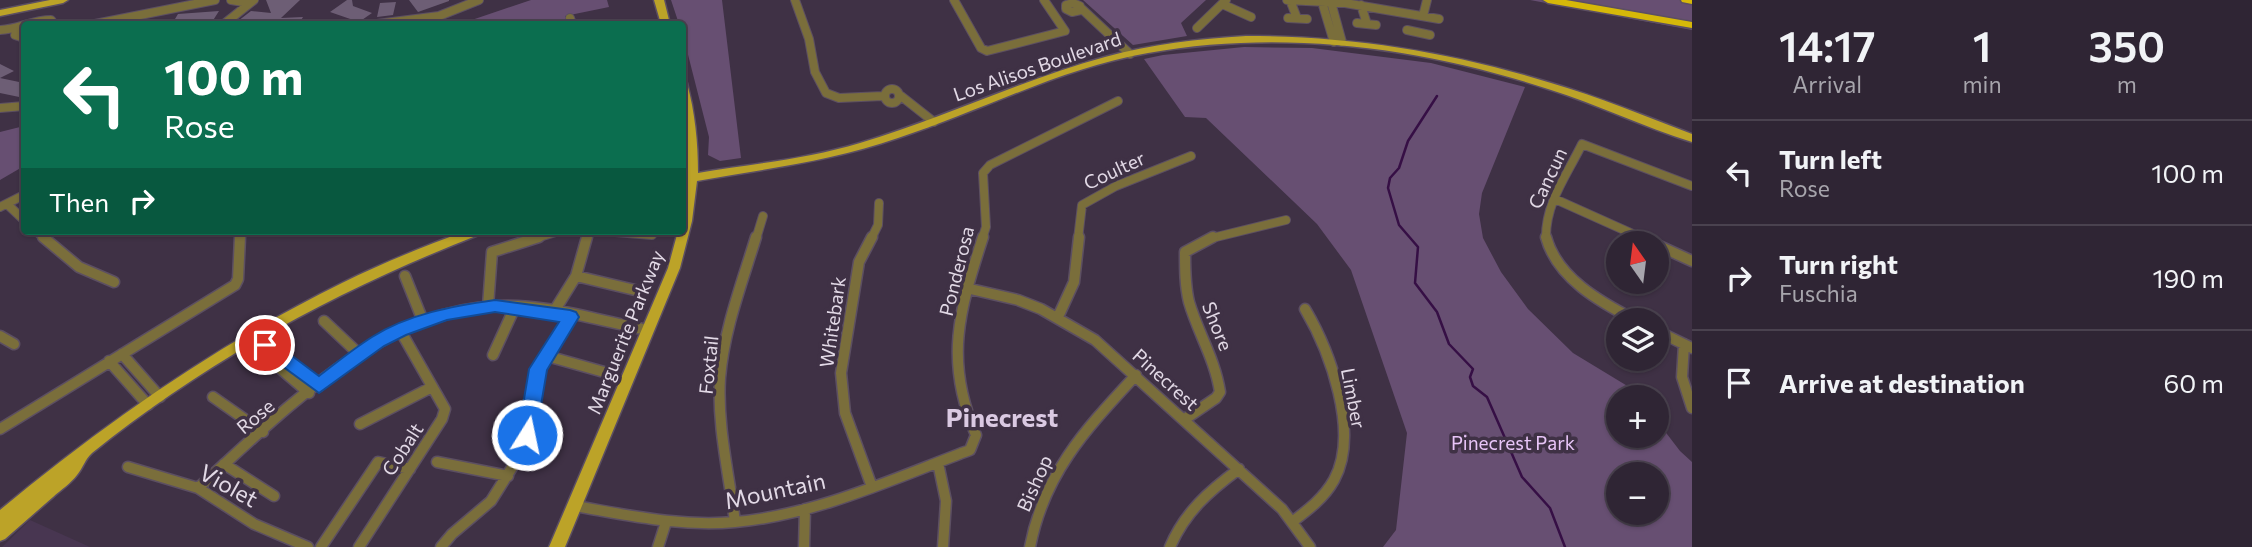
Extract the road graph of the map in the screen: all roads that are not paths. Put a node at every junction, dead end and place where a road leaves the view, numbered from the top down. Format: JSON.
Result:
{"nodes":[{"id":1,"x":26,"y":0,"type":"edge"},
{"id":2,"x":63,"y":0,"type":"edge"},
{"id":3,"x":215,"y":0,"type":"edge"},
{"id":4,"x":231,"y":0,"type":"edge"},
{"id":5,"x":479,"y":0,"type":"edge"},
{"id":6,"x":660,"y":0,"type":"edge"},
{"id":7,"x":795,"y":0,"type":"edge"},
{"id":8,"x":954,"y":0,"type":"edge"},
{"id":9,"x":1044,"y":0,"type":"edge"},
{"id":10,"x":1289,"y":0,"type":"edge"},
{"id":11,"x":1403,"y":0,"type":"edge"},
{"id":12,"x":1427,"y":0,"type":"edge"},
{"id":13,"x":1548,"y":0,"type":"edge"},
{"id":14,"x":1686,"y":0,"type":"edge"},
{"id":15,"x":1692,"y":1,"type":"edge"},
{"id":16,"x":39,"y":2,"type":"edge"},
{"id":17,"x":251,"y":2,"type":"edge"},
{"id":18,"x":1224,"y":2,"type":"edge"},
{"id":19,"x":1322,"y":2,"type":"junction"},
{"id":20,"x":1331,"y":2,"type":"junction"},
{"id":21,"x":0,"y":5,"type":"edge"},
{"id":22,"x":1361,"y":5,"type":"junction"},
{"id":23,"x":1052,"y":11,"type":"junction"},
{"id":24,"x":1401,"y":12,"type":"junction"},
{"id":25,"x":0,"y":13,"type":"edge"},
{"id":26,"x":1421,"y":15,"type":"junction"},
{"id":27,"x":1251,"y":17,"type":"dead end"},
{"id":28,"x":1307,"y":19,"type":"dead end"},
{"id":29,"x":1439,"y":19,"type":"dead end"},
{"id":30,"x":35,"y":20,"type":"joint"},
{"id":31,"x":52,"y":21,"type":"edge"},
{"id":32,"x":110,"y":21,"type":"edge"},
{"id":33,"x":228,"y":21,"type":"edge"},
{"id":34,"x":400,"y":21,"type":"edge"},
{"id":35,"x":665,"y":21,"type":"edge"},
{"id":36,"x":1357,"y":23,"type":"dead end"},
{"id":37,"x":1367,"y":24,"type":"junction"},
{"id":38,"x":1376,"y":25,"type":"dead end"},
{"id":39,"x":1692,"y":25,"type":"edge"},
{"id":40,"x":21,"y":27,"type":"edge"},
{"id":41,"x":1197,"y":28,"type":"dead end"},
{"id":42,"x":17,"y":29,"type":"junction"},
{"id":43,"x":0,"y":30,"type":"edge"},
{"id":44,"x":1407,"y":30,"type":"dead end"},
{"id":45,"x":1418,"y":32,"type":"junction"},
{"id":46,"x":1430,"y":34,"type":"dead end"},
{"id":47,"x":21,"y":37,"type":"edge"},
{"id":48,"x":1338,"y":42,"type":"junction"},
{"id":49,"x":1127,"y":54,"type":"junction"},
{"id":50,"x":686,"y":99,"type":"edge"},
{"id":51,"x":1118,"y":102,"type":"dead end"},
{"id":52,"x":21,"y":106,"type":"edge"},
{"id":53,"x":0,"y":108,"type":"edge"},
{"id":54,"x":930,"y":123,"type":"junction"},
{"id":55,"x":1692,"y":138,"type":"edge"},
{"id":56,"x":1191,"y":156,"type":"dead end"},
{"id":57,"x":688,"y":179,"type":"edge"},
{"id":58,"x":1692,"y":186,"type":"edge"},
{"id":59,"x":21,"y":196,"type":"edge"},
{"id":60,"x":1555,"y":199,"type":"junction"},
{"id":61,"x":879,"y":203,"type":"dead end"},
{"id":62,"x":4,"y":205,"type":"edge"},
{"id":63,"x":686,"y":214,"type":"edge"},
{"id":64,"x":763,"y":216,"type":"dead end"},
{"id":65,"x":21,"y":218,"type":"edge"},
{"id":66,"x":1286,"y":219,"type":"dead end"},
{"id":67,"x":1626,"y":231,"type":"edge"},
{"id":68,"x":41,"y":235,"type":"edge"},
{"id":69,"x":240,"y":235,"type":"edge"},
{"id":70,"x":546,"y":235,"type":"edge"},
{"id":71,"x":588,"y":235,"type":"edge"},
{"id":72,"x":684,"y":235,"type":"edge"},
{"id":73,"x":449,"y":236,"type":"edge"},
{"id":74,"x":1670,"y":251,"type":"edge"},
{"id":75,"x":1692,"y":261,"type":"edge"},
{"id":76,"x":405,"y":276,"type":"dead end"},
{"id":77,"x":576,"y":276,"type":"junction"},
{"id":78,"x":114,"y":282,"type":"dead end"},
{"id":79,"x":966,"y":288,"type":"junction"},
{"id":80,"x":639,"y":291,"type":"dead end"},
{"id":81,"x":488,"y":306,"type":"junction"},
{"id":82,"x":515,"y":307,"type":"junction"},
{"id":83,"x":1612,"y":308,"type":"edge"},
{"id":84,"x":1306,"y":309,"type":"dead end"},
{"id":85,"x":553,"y":313,"type":"junction"},
{"id":86,"x":570,"y":317,"type":"junction"},
{"id":87,"x":1058,"y":317,"type":"junction"},
{"id":88,"x":324,"y":321,"type":"dead end"},
{"id":89,"x":423,"y":321,"type":"junction"},
{"id":90,"x":400,"y":330,"type":"junction"},
{"id":91,"x":647,"y":333,"type":"junction"},
{"id":92,"x":0,"y":336,"type":"edge"},
{"id":93,"x":1669,"y":337,"type":"edge"},
{"id":94,"x":251,"y":338,"type":"junction"},
{"id":95,"x":14,"y":344,"type":"dead end"},
{"id":96,"x":1688,"y":346,"type":"edge"},
{"id":97,"x":359,"y":355,"type":"junction"},
{"id":98,"x":494,"y":355,"type":"dead end"},
{"id":99,"x":547,"y":356,"type":"junction"},
{"id":100,"x":115,"y":357,"type":"junction"},
{"id":101,"x":604,"y":372,"type":"dead end"},
{"id":102,"x":1136,"y":375,"type":"junction"},
{"id":103,"x":319,"y":386,"type":"junction"},
{"id":104,"x":432,"y":387,"type":"junction"},
{"id":105,"x":309,"y":393,"type":"junction"},
{"id":106,"x":213,"y":397,"type":"dead end"},
{"id":107,"x":154,"y":401,"type":"junction"},
{"id":108,"x":1692,"y":408,"type":"edge"},
{"id":109,"x":1185,"y":419,"type":"junction"},
{"id":110,"x":360,"y":424,"type":"dead end"},
{"id":111,"x":0,"y":429,"type":"edge"},
{"id":112,"x":263,"y":432,"type":"junction"},
{"id":113,"x":974,"y":445,"type":"joint"},
{"id":114,"x":83,"y":452,"type":"junction"},
{"id":115,"x":437,"y":462,"type":"dead end"},
{"id":116,"x":938,"y":463,"type":"junction"},
{"id":117,"x":224,"y":464,"type":"junction"},
{"id":118,"x":128,"y":467,"type":"dead end"},
{"id":119,"x":1240,"y":469,"type":"junction"},
{"id":120,"x":410,"y":470,"type":"junction"},
{"id":121,"x":508,"y":476,"type":"junction"},
{"id":122,"x":872,"y":487,"type":"junction"},
{"id":123,"x":198,"y":488,"type":"junction"},
{"id":124,"x":274,"y":496,"type":"dead end"},
{"id":125,"x":575,"y":506,"type":"junction"},
{"id":126,"x":805,"y":509,"type":"junction"},
{"id":127,"x":0,"y":519,"type":"edge"},
{"id":128,"x":666,"y":522,"type":"junction"},
{"id":129,"x":735,"y":522,"type":"junction"},
{"id":130,"x":1293,"y":522,"type":"junction"},
{"id":131,"x":0,"y":534,"type":"edge"},
{"id":132,"x":308,"y":547,"type":"edge"},
{"id":133,"x":321,"y":547,"type":"edge"},
{"id":134,"x":359,"y":547,"type":"edge"},
{"id":135,"x":441,"y":547,"type":"edge"},
{"id":136,"x":557,"y":547,"type":"edge"},
{"id":137,"x":658,"y":547,"type":"edge"},
{"id":138,"x":804,"y":547,"type":"edge"},
{"id":139,"x":943,"y":547,"type":"edge"},
{"id":140,"x":1030,"y":547,"type":"edge"},
{"id":141,"x":1170,"y":547,"type":"edge"},
{"id":142,"x":1310,"y":547,"type":"edge"}],
"edges":[{"from":1,"to":21,"type":"main road"},
{"from":2,"to":16,"type":"main road"},
{"from":3,"to":32,"type":"street"},
{"from":4,"to":17,"type":"street"},
{"from":5,"to":34,"type":"street"},
{"from":6,"to":35,"type":"main road"},
{"from":7,"to":54,"type":"street"},
{"from":8,"to":23,"type":"street"},
{"from":9,"to":23,"type":"street"},
{"from":10,"to":19,"type":"street"},
{"from":10,"to":28,"type":"street"},
{"from":11,"to":24,"type":"street"},
{"from":12,"to":26,"type":"street"},
{"from":13,"to":39,"type":"highway"},
{"from":14,"to":15,"type":"highway"},
{"from":16,"to":25,"type":"main road"},
{"from":16,"to":30,"type":"street"},
{"from":17,"to":33,"type":"street"},
{"from":18,"to":27,"type":"street"},
{"from":18,"to":41,"type":"street"},
{"from":19,"to":20,"type":"street"},
{"from":19,"to":48,"type":"street"},
{"from":20,"to":22,"type":"street"},
{"from":20,"to":48,"type":"street"},
{"from":22,"to":24,"type":"street"},
{"from":22,"to":37,"type":"street"},
{"from":23,"to":49,"type":"street"},
{"from":24,"to":26,"type":"street"},
{"from":26,"to":29,"type":"street"},
{"from":26,"to":45,"type":"street"},
{"from":30,"to":31,"type":"street"},
{"from":36,"to":37,"type":"street"},
{"from":37,"to":38,"type":"street"},
{"from":40,"to":42,"type":"street"},
{"from":42,"to":43,"type":"street"},
{"from":42,"to":47,"type":"street"},
{"from":44,"to":45,"type":"street"},
{"from":45,"to":46,"type":"street"},
{"from":48,"to":49,"type":"main road","name":"Los Alisos Boulevard"},
{"from":48,"to":55,"type":"main road","name":"Los Alisos Boulevard"},
{"from":49,"to":54,"type":"main road","name":"Los Alisos Boulevard"},
{"from":50,"to":57,"type":"main road","name":"Marguerite Parkway"},
{"from":51,"to":79,"type":"street","name":"Ponderosa"},
{"from":52,"to":53,"type":"street"},
{"from":54,"to":57,"type":"main road","name":"Los Alisos Boulevard"},
{"from":56,"to":87,"type":"street","name":"Coulter"},
{"from":57,"to":63,"type":"main road","name":"Marguerite Parkway"},
{"from":58,"to":60,"type":"street","name":"Cancun"},
{"from":59,"to":62,"type":"street"},
{"from":60,"to":67,"type":"street"},
{"from":60,"to":83,"type":"street","name":"Cancun"},
{"from":61,"to":122,"type":"street","name":"Whitebark"},
{"from":62,"to":65,"type":"street"},
{"from":64,"to":129,"type":"street","name":"Foxtail"},
{"from":66,"to":109,"type":"street","name":"Shore"},
{"from":68,"to":78,"type":"street"},
{"from":69,"to":100,"type":"street"},
{"from":70,"to":81,"type":"street"},
{"from":71,"to":77,"type":"street"},
{"from":72,"to":91,"type":"main road","name":"Marguerite Parkway"},
{"from":73,"to":94,"type":"main road"},
{"from":74,"to":75,"type":"street"},
{"from":76,"to":89,"type":"street"},
{"from":77,"to":80,"type":"street"},
{"from":77,"to":85,"type":"street"},
{"from":79,"to":87,"type":"street","name":"Pinecrest"},
{"from":79,"to":113,"type":"street","name":"Ponderosa"},
{"from":81,"to":82,"type":"street","name":"Rose"},
{"from":81,"to":89,"type":"street","name":"Rose"},
{"from":82,"to":85,"type":"street","name":"Rose"},
{"from":82,"to":98,"type":"street"},
{"from":84,"to":130,"type":"street","name":"Limber"},
{"from":85,"to":86,"type":"street","name":"Rose"},
{"from":86,"to":91,"type":"street","name":"Rose"},
{"from":86,"to":99,"type":"street"},
{"from":87,"to":102,"type":"street","name":"Pinecrest"},
{"from":88,"to":97,"type":"street"},
{"from":89,"to":90,"type":"street","name":"Rose"},
{"from":90,"to":97,"type":"street","name":"Rose"},
{"from":90,"to":104,"type":"street","name":"Cobalt"},
{"from":91,"to":125,"type":"main road","name":"Marguerite Parkway"},
{"from":92,"to":95,"type":"street"},
{"from":93,"to":96,"type":"street"},
{"from":94,"to":103,"type":"street"},
{"from":94,"to":105,"type":"street"},
{"from":94,"to":107,"type":"main road"},
{"from":96,"to":108,"type":"street"},
{"from":97,"to":103,"type":"street","name":"Rose"},
{"from":99,"to":101,"type":"street"},
{"from":99,"to":121,"type":"street"},
{"from":100,"to":107,"type":"street"},
{"from":100,"to":111,"type":"street"},
{"from":102,"to":109,"type":"street","name":"Pinecrest"},
{"from":102,"to":140,"type":"street","name":"Bishop"},
{"from":103,"to":105,"type":"street","name":"Rose"},
{"from":104,"to":110,"type":"street"},
{"from":104,"to":120,"type":"street","name":"Cobalt"},
{"from":105,"to":112,"type":"street","name":"Rose"},
{"from":106,"to":112,"type":"street"},
{"from":107,"to":114,"type":"main road"},
{"from":109,"to":119,"type":"street","name":"Pinecrest"},
{"from":112,"to":117,"type":"street","name":"Rose"},
{"from":113,"to":116,"type":"street","name":"Mountain"},
{"from":114,"to":127,"type":"main road"},
{"from":114,"to":131,"type":"main road"},
{"from":115,"to":121,"type":"street"},
{"from":116,"to":122,"type":"street","name":"Mountain"},
{"from":116,"to":139,"type":"street"},
{"from":117,"to":123,"type":"street","name":"Rose"},
{"from":117,"to":124,"type":"street"},
{"from":118,"to":123,"type":"street","name":"Violet"},
{"from":119,"to":130,"type":"street","name":"Pinecrest"},
{"from":119,"to":141,"type":"street"},
{"from":120,"to":133,"type":"street"},
{"from":120,"to":134,"type":"street","name":"Cobalt"},
{"from":121,"to":135,"type":"street"},
{"from":122,"to":126,"type":"street","name":"Mountain"},
{"from":123,"to":132,"type":"street","name":"Violet"},
{"from":125,"to":128,"type":"street","name":"Mountain"},
{"from":125,"to":136,"type":"main road","name":"Marguerite Parkway"},
{"from":126,"to":129,"type":"street","name":"Mountain"},
{"from":126,"to":138,"type":"street"},
{"from":128,"to":129,"type":"street","name":"Mountain"},
{"from":128,"to":137,"type":"street"},
{"from":130,"to":142,"type":"street","name":"Pinecrest"}]}
